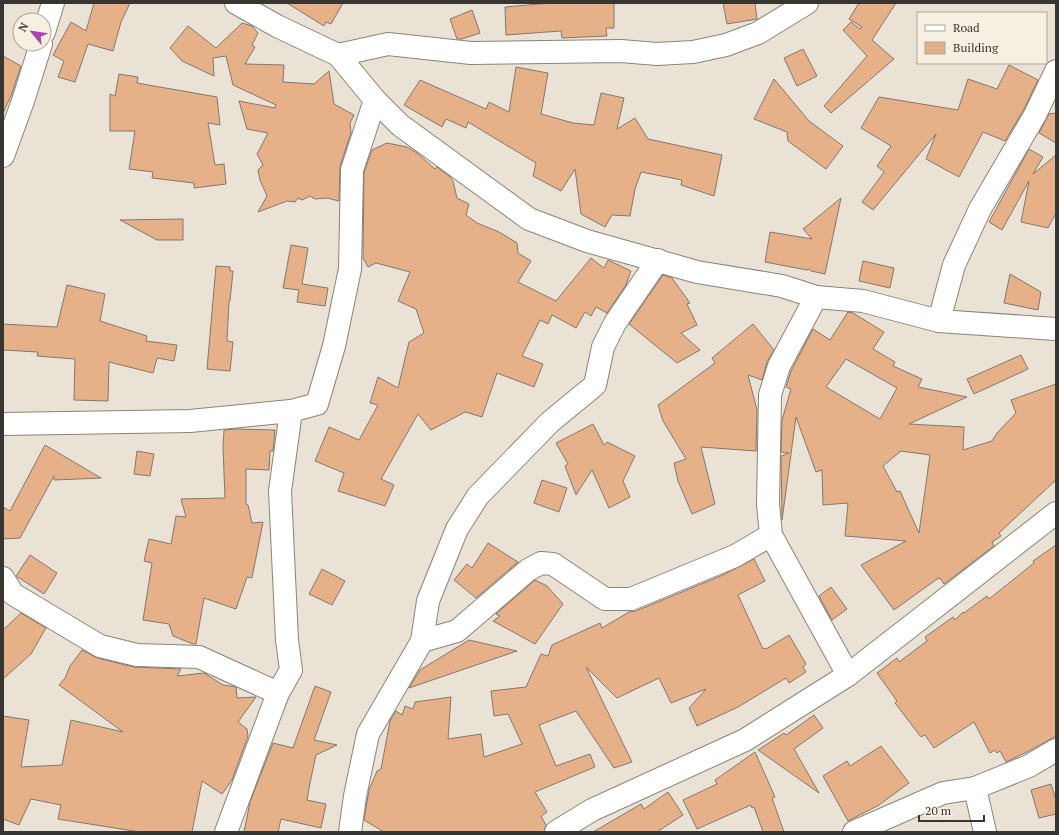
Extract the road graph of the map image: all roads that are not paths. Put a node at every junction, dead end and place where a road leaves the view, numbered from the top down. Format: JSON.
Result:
{"nodes":[{"id":1,"x":236,"y":3,"type":"edge"},
{"id":2,"x":807,"y":3,"type":"edge"},
{"id":3,"x":38,"y":52,"type":"edge"},
{"id":4,"x":338,"y":55,"type":"junction"},
{"id":5,"x":1056,"y":71,"type":"edge"},
{"id":6,"x":375,"y":100,"type":"junction"},
{"id":7,"x":3,"y":156,"type":"edge"},
{"id":8,"x":658,"y":260,"type":"junction"},
{"id":9,"x":816,"y":297,"type":"junction"},
{"id":10,"x":939,"y":321,"type":"junction"},
{"id":11,"x":1056,"y":330,"type":"edge"},
{"id":12,"x":291,"y":411,"type":"junction"},
{"id":13,"x":3,"y":424,"type":"edge"},
{"id":14,"x":1056,"y":513,"type":"edge"},
{"id":15,"x":771,"y":535,"type":"junction"},
{"id":16,"x":6,"y":591,"type":"edge"},
{"id":17,"x":422,"y":642,"type":"junction"},
{"id":18,"x":848,"y":675,"type":"junction"},
{"id":19,"x":278,"y":694,"type":"junction"},
{"id":20,"x":1056,"y":750,"type":"edge"},
{"id":21,"x":975,"y":788,"type":"junction"},
{"id":22,"x":226,"y":832,"type":"edge"},
{"id":23,"x":350,"y":832,"type":"edge"},
{"id":24,"x":556,"y":832,"type":"edge"},
{"id":25,"x":854,"y":832,"type":"edge"},
{"id":26,"x":985,"y":832,"type":"edge"}],
"edges":[{"from":1,"to":4,"type":"street"},
{"from":2,"to":4,"type":"street"},
{"from":3,"to":7,"type":"street"},
{"from":4,"to":6,"type":"street"},
{"from":5,"to":10,"type":"street"},
{"from":6,"to":8,"type":"street"},
{"from":6,"to":12,"type":"street"},
{"from":8,"to":9,"type":"street"},
{"from":8,"to":17,"type":"street"},
{"from":9,"to":10,"type":"street"},
{"from":9,"to":15,"type":"street"},
{"from":10,"to":11,"type":"street"},
{"from":12,"to":13,"type":"street"},
{"from":12,"to":19,"type":"street"},
{"from":14,"to":18,"type":"street"},
{"from":15,"to":17,"type":"street"},
{"from":15,"to":18,"type":"street"},
{"from":16,"to":19,"type":"street"},
{"from":17,"to":23,"type":"street"},
{"from":18,"to":24,"type":"street"},
{"from":19,"to":22,"type":"street"},
{"from":20,"to":21,"type":"street"},
{"from":21,"to":25,"type":"street"},
{"from":21,"to":26,"type":"street"}]}
